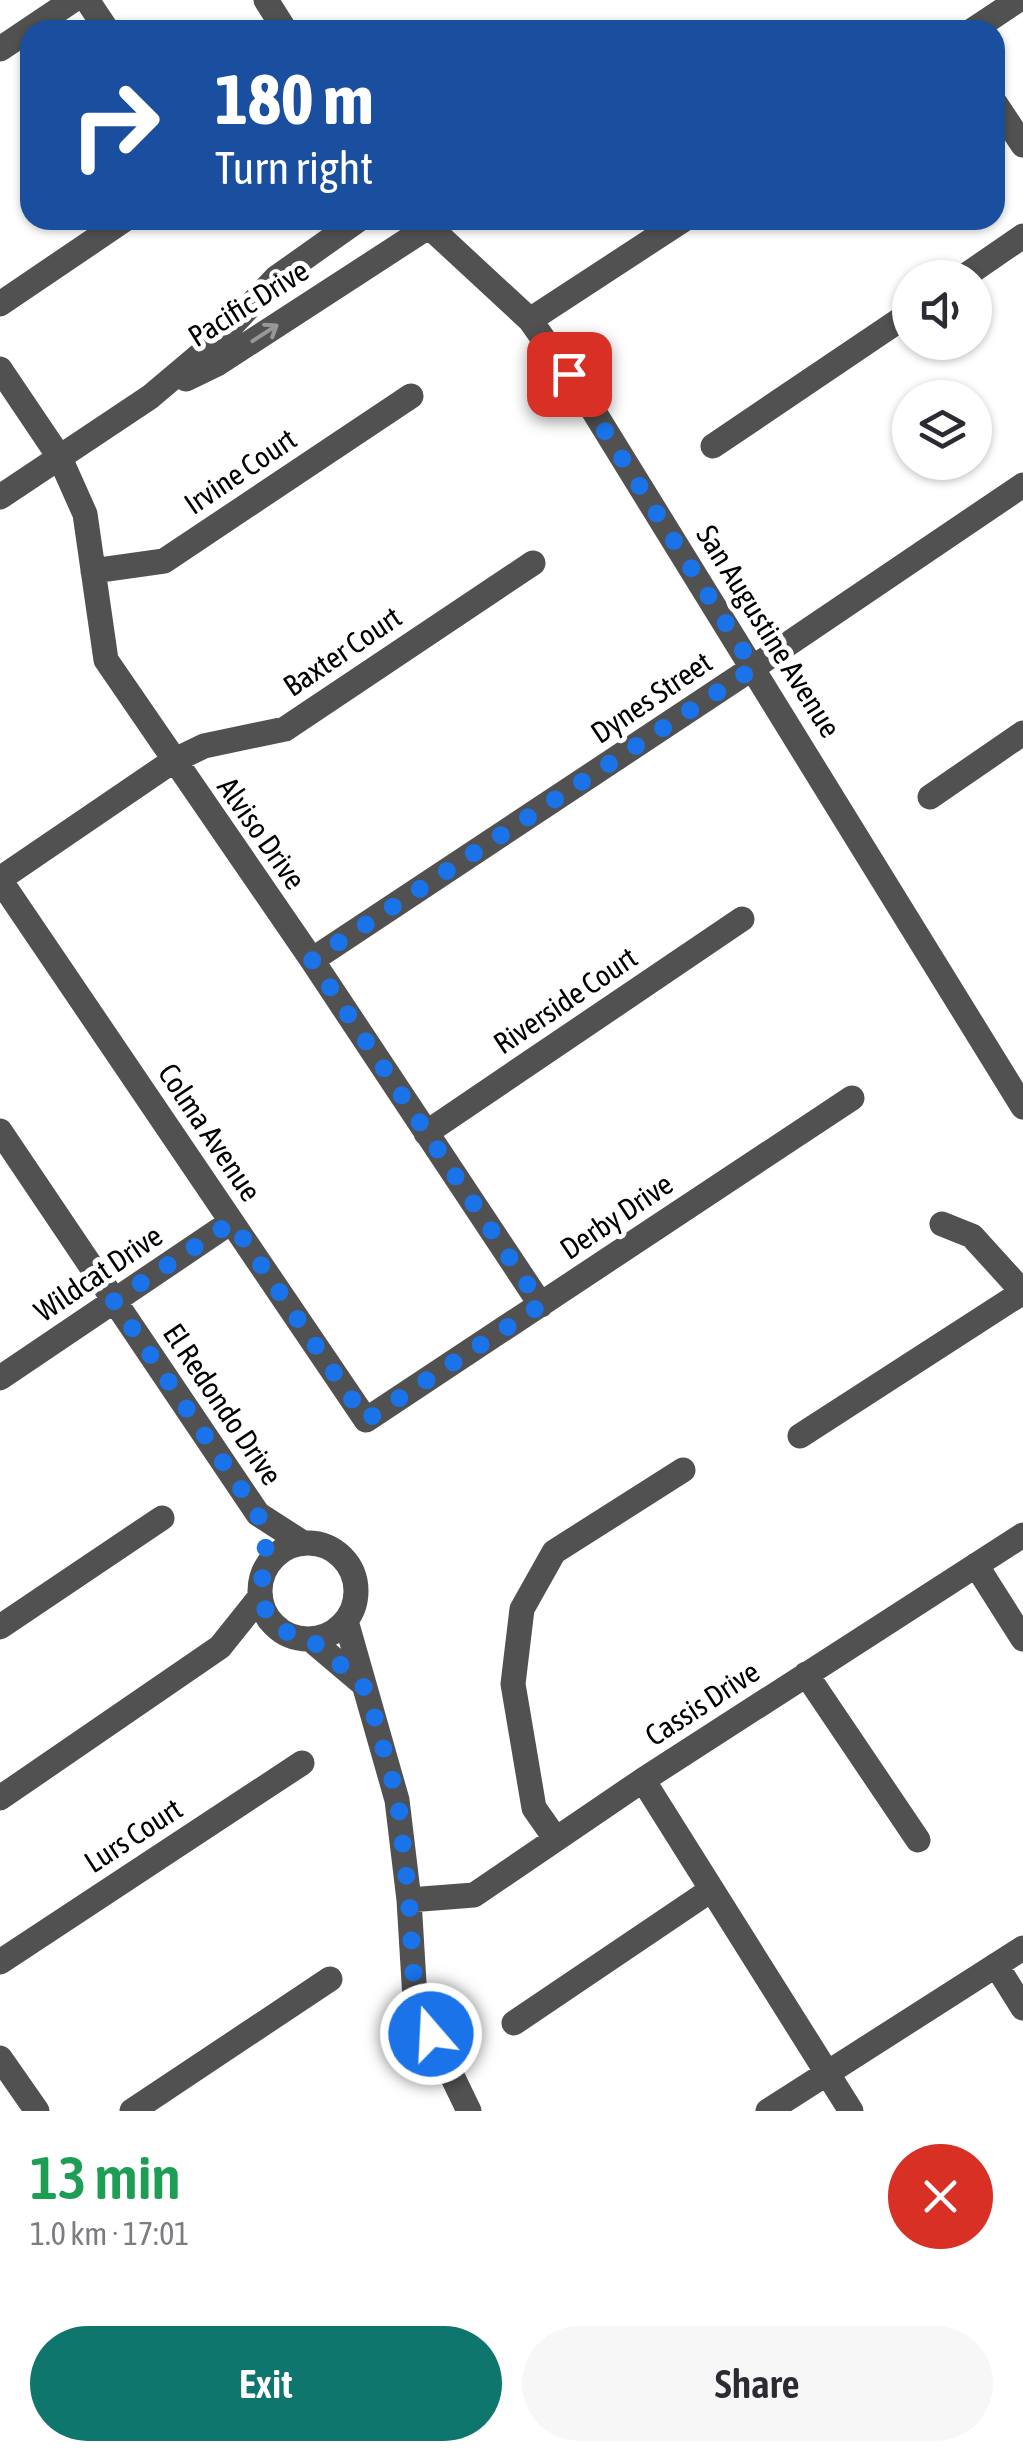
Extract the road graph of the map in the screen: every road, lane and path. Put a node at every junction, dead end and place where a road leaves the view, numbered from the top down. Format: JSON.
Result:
{"nodes":[{"id":1,"x":74,"y":0,"type":"edge"},
{"id":2,"x":1018,"y":0,"type":"edge"},
{"id":3,"x":44,"y":20,"type":"edge"},
{"id":4,"x":988,"y":20,"type":"edge"},
{"id":5,"x":1005,"y":118,"type":"edge"},
{"id":6,"x":1023,"y":145,"type":"edge"},
{"id":7,"x":109,"y":230,"type":"edge"},
{"id":8,"x":344,"y":230,"type":"edge"},
{"id":9,"x":416,"y":230,"type":"edge"},
{"id":10,"x":432,"y":230,"type":"edge"},
{"id":11,"x":668,"y":230,"type":"edge"},
{"id":12,"x":1023,"y":236,"type":"edge"},
{"id":13,"x":988,"y":260,"type":"edge"},
{"id":14,"x":0,"y":304,"type":"edge"},
{"id":15,"x":530,"y":320,"type":"junction"},
{"id":16,"x":892,"y":325,"type":"edge"},
{"id":17,"x":0,"y":369,"type":"edge"},
{"id":18,"x":411,"y":396,"type":"dead end"},
{"id":19,"x":150,"y":397,"type":"junction"},
{"id":20,"x":713,"y":446,"type":"dead end"},
{"id":21,"x":60,"y":458,"type":"junction"},
{"id":22,"x":1023,"y":484,"type":"edge"},
{"id":23,"x":0,"y":497,"type":"edge"},
{"id":24,"x":533,"y":563,"type":"dead end"},
{"id":25,"x":93,"y":571,"type":"junction"},
{"id":26,"x":754,"y":668,"type":"junction"},
{"id":27,"x":1023,"y":732,"type":"edge"},
{"id":28,"x":173,"y":761,"type":"junction"},
{"id":29,"x":930,"y":796,"type":"dead end"},
{"id":30,"x":0,"y":880,"type":"edge"},
{"id":31,"x":742,"y":920,"type":"dead end"},
{"id":32,"x":312,"y":960,"type":"junction"},
{"id":33,"x":852,"y":1098,"type":"dead end"},
{"id":34,"x":1023,"y":1107,"type":"edge"},
{"id":35,"x":0,"y":1131,"type":"edge"},
{"id":36,"x":426,"y":1134,"type":"junction"},
{"id":37,"x":232,"y":1222,"type":"junction"},
{"id":38,"x":942,"y":1224,"type":"dead end"},
{"id":39,"x":1023,"y":1292,"type":"edge"},
{"id":40,"x":114,"y":1301,"type":"junction"},
{"id":41,"x":541,"y":1305,"type":"junction"},
{"id":42,"x":0,"y":1378,"type":"edge"},
{"id":43,"x":366,"y":1420,"type":"joint"},
{"id":44,"x":800,"y":1436,"type":"dead end"},
{"id":45,"x":683,"y":1470,"type":"dead end"},
{"id":46,"x":258,"y":1514,"type":"junction"},
{"id":47,"x":162,"y":1518,"type":"dead end"},
{"id":48,"x":1023,"y":1536,"type":"edge"},
{"id":49,"x":303,"y":1543,"type":"junction"},
{"id":50,"x":269,"y":1563,"type":"junction"},
{"id":51,"x":976,"y":1565,"type":"junction"},
{"id":52,"x":260,"y":1597,"type":"junction"},
{"id":53,"x":346,"y":1620,"type":"junction"},
{"id":54,"x":0,"y":1627,"type":"edge"},
{"id":55,"x":279,"y":1630,"type":"junction"},
{"id":56,"x":310,"y":1639,"type":"junction"},
{"id":57,"x":1023,"y":1639,"type":"edge"},
{"id":58,"x":220,"y":1648,"type":"junction"},
{"id":59,"x":806,"y":1674,"type":"junction"},
{"id":60,"x":362,"y":1683,"type":"junction"},
{"id":61,"x":302,"y":1763,"type":"dead end"},
{"id":62,"x":642,"y":1780,"type":"junction"},
{"id":63,"x":0,"y":1798,"type":"edge"},
{"id":64,"x":555,"y":1838,"type":"junction"},
{"id":65,"x":918,"y":1840,"type":"dead end"},
{"id":66,"x":712,"y":1890,"type":"junction"},
{"id":67,"x":409,"y":1900,"type":"junction"},
{"id":68,"x":1023,"y":1948,"type":"edge"},
{"id":69,"x":0,"y":1962,"type":"edge"},
{"id":70,"x":996,"y":1965,"type":"junction"},
{"id":71,"x":330,"y":1979,"type":"dead end"},
{"id":72,"x":1023,"y":2008,"type":"edge"},
{"id":73,"x":514,"y":2023,"type":"dead end"},
{"id":74,"x":0,"y":2058,"type":"edge"},
{"id":75,"x":827,"y":2074,"type":"junction"},
{"id":76,"x":37,"y":2111,"type":"edge"},
{"id":77,"x":132,"y":2111,"type":"edge"},
{"id":78,"x":469,"y":2111,"type":"edge"},
{"id":79,"x":768,"y":2111,"type":"edge"},
{"id":80,"x":851,"y":2111,"type":"edge"}],
"edges":[{"from":1,"to":3,"type":"street"},
{"from":2,"to":4,"type":"street"},
{"from":5,"to":6,"type":"street"},
{"from":7,"to":14,"type":"street"},
{"from":8,"to":19,"type":"street","name":"Pacific Drive"},
{"from":19,"to":9,"type":"street","name":"Pacific Drive","one_way":true},
{"from":10,"to":15,"type":"street","name":"San Augustine Avenue"},
{"from":11,"to":15,"type":"street"},
{"from":12,"to":13,"type":"street"},
{"from":15,"to":26,"type":"street","name":"San Augustine Avenue"},
{"from":16,"to":20,"type":"street"},
{"from":17,"to":21,"type":"street","name":"Alviso Drive"},
{"from":18,"to":25,"type":"street","name":"Irvine Court"},
{"from":19,"to":21,"type":"street","name":"Pacific Drive"},
{"from":21,"to":23,"type":"street","name":"Pacific Drive"},
{"from":21,"to":25,"type":"street","name":"Alviso Drive"},
{"from":22,"to":26,"type":"street","name":"Dynes Street"},
{"from":24,"to":28,"type":"street","name":"Baxter Court"},
{"from":25,"to":28,"type":"street","name":"Alviso Drive"},
{"from":26,"to":32,"type":"street","name":"Dynes Street"},
{"from":26,"to":34,"type":"street","name":"San Augustine Avenue"},
{"from":27,"to":29,"type":"street"},
{"from":28,"to":30,"type":"street","name":"Baxter Court"},
{"from":28,"to":32,"type":"street","name":"Alviso Drive"},
{"from":30,"to":37,"type":"street","name":"Colma Avenue"},
{"from":31,"to":36,"type":"street","name":"Riverside Court"},
{"from":32,"to":36,"type":"street","name":"Alviso Drive"},
{"from":33,"to":41,"type":"street","name":"Derby Drive"},
{"from":35,"to":40,"type":"street","name":"El Redondo Drive"},
{"from":36,"to":41,"type":"street","name":"Alviso Drive"},
{"from":37,"to":40,"type":"street","name":"Wildcat Drive"},
{"from":37,"to":43,"type":"street","name":"Colma Avenue"},
{"from":38,"to":39,"type":"street"},
{"from":39,"to":44,"type":"street"},
{"from":40,"to":42,"type":"street","name":"Wildcat Drive"},
{"from":40,"to":46,"type":"street","name":"El Redondo Drive"},
{"from":41,"to":43,"type":"street","name":"Derby Drive"},
{"from":45,"to":64,"type":"street"},
{"from":46,"to":49,"type":"street","name":"El Redondo Drive"},
{"from":46,"to":50,"type":"street","name":"El Redondo Drive"},
{"from":47,"to":54,"type":"street"},
{"from":48,"to":51,"type":"street","name":"Cassis Drive"},
{"from":49,"to":50,"type":"street"},
{"from":49,"to":53,"type":"street"},
{"from":50,"to":52,"type":"street"},
{"from":51,"to":57,"type":"street"},
{"from":51,"to":59,"type":"street","name":"Cassis Drive"},
{"from":52,"to":55,"type":"street"},
{"from":52,"to":58,"type":"street"},
{"from":53,"to":56,"type":"street"},
{"from":53,"to":60,"type":"street"},
{"from":55,"to":56,"type":"street"},
{"from":55,"to":58,"type":"street"},
{"from":56,"to":60,"type":"street"},
{"from":58,"to":63,"type":"street"},
{"from":59,"to":62,"type":"street","name":"Cassis Drive"},
{"from":59,"to":65,"type":"street"},
{"from":60,"to":67,"type":"street"},
{"from":61,"to":69,"type":"street","name":"Lurs Court"},
{"from":62,"to":64,"type":"street","name":"Cassis Drive"},
{"from":62,"to":66,"type":"street"},
{"from":64,"to":67,"type":"street","name":"Cassis Drive"},
{"from":66,"to":73,"type":"street"},
{"from":66,"to":75,"type":"street"},
{"from":67,"to":78,"type":"street"},
{"from":68,"to":70,"type":"street"},
{"from":70,"to":72,"type":"street"},
{"from":70,"to":75,"type":"street"},
{"from":71,"to":77,"type":"street"},
{"from":74,"to":76,"type":"street"},
{"from":75,"to":79,"type":"street"},
{"from":75,"to":80,"type":"street"}]}
